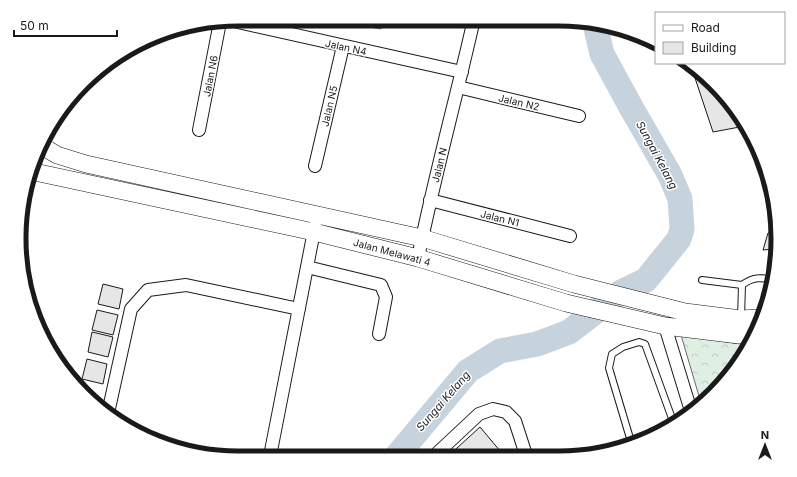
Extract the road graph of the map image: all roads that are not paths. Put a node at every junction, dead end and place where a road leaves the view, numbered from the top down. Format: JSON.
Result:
{"nodes":[{"id":1,"x":255,"y":26,"type":"edge"},
{"id":2,"x":472,"y":26,"type":"edge"},
{"id":3,"x":219,"y":27,"type":"edge"},
{"id":4,"x":343,"y":46,"type":"junction"},
{"id":5,"x":462,"y":72,"type":"junction"},
{"id":6,"x":458,"y":87,"type":"junction"},
{"id":7,"x":579,"y":116,"type":"dead end"},
{"id":8,"x":199,"y":130,"type":"dead end"},
{"id":9,"x":46,"y":149,"type":"edge"},
{"id":10,"x":315,"y":166,"type":"dead end"},
{"id":11,"x":36,"y":172,"type":"edge"},
{"id":12,"x":430,"y":200,"type":"junction"},
{"id":13,"x":317,"y":215,"type":"junction"},
{"id":14,"x":314,"y":232,"type":"junction"},
{"id":15,"x":570,"y":236,"type":"dead end"},
{"id":16,"x":422,"y":238,"type":"junction"},
{"id":17,"x":418,"y":258,"type":"junction"},
{"id":18,"x":307,"y":267,"type":"junction"},
{"id":19,"x":767,"y":278,"type":"edge"},
{"id":20,"x":702,"y":280,"type":"dead end"},
{"id":21,"x":742,"y":285,"type":"junction"},
{"id":22,"x":299,"y":309,"type":"junction"},
{"id":23,"x":756,"y":318,"type":"edge"},
{"id":24,"x":741,"y":319,"type":"junction"},
{"id":25,"x":665,"y":326,"type":"junction"},
{"id":26,"x":379,"y":334,"type":"dead end"},
{"id":27,"x":748,"y":335,"type":"edge"},
{"id":28,"x":689,"y":406,"type":"edge"},
{"id":29,"x":109,"y":407,"type":"edge"},
{"id":30,"x":672,"y":418,"type":"edge"},
{"id":31,"x":630,"y":439,"type":"edge"},
{"id":32,"x":271,"y":450,"type":"dead end"},
{"id":33,"x":439,"y":451,"type":"edge"},
{"id":34,"x":525,"y":451,"type":"edge"}],
"edges":[{"from":1,"to":4,"type":"street","name":"Jalan N4"},
{"from":2,"to":5,"type":"street","name":"Jalan N"},
{"from":3,"to":8,"type":"street","name":"Jalan N6"},
{"from":4,"to":5,"type":"street","name":"Jalan N4"},
{"from":4,"to":10,"type":"street","name":"Jalan N5"},
{"from":5,"to":6,"type":"street","name":"Jalan N"},
{"from":6,"to":7,"type":"street","name":"Jalan N2"},
{"from":6,"to":12,"type":"street","name":"Jalan N"},
{"from":9,"to":13,"type":"street","name":"Jalan Melawati 4"},
{"from":11,"to":14,"type":"street","name":"Jalan Melawati 4"},
{"from":12,"to":15,"type":"street","name":"Jalan N1"},
{"from":12,"to":16,"type":"street","name":"Jalan N"},
{"from":13,"to":14,"type":"street"},
{"from":13,"to":16,"type":"street","name":"Jalan Melawati 4"},
{"from":14,"to":17,"type":"street","name":"Jalan Melawati 4"},
{"from":14,"to":18,"type":"street"},
{"from":16,"to":17,"type":"street","name":"Jalan N"},
{"from":16,"to":24,"type":"street","name":"Jalan Melawati 4"},
{"from":17,"to":25,"type":"street","name":"Jalan Melawati 4"},
{"from":18,"to":22,"type":"street"},
{"from":18,"to":26,"type":"street"},
{"from":19,"to":21,"type":"lane"},
{"from":20,"to":21,"type":"lane"},
{"from":21,"to":24,"type":"lane"},
{"from":22,"to":29,"type":"street"},
{"from":22,"to":32,"type":"street"},
{"from":23,"to":24,"type":"street","name":"Jalan Melawati 4"},
{"from":25,"to":27,"type":"street","name":"Jalan Melawati 4"},
{"from":25,"to":28,"type":"street"},
{"from":30,"to":31,"type":"lane"},
{"from":33,"to":34,"type":"street"}]}
